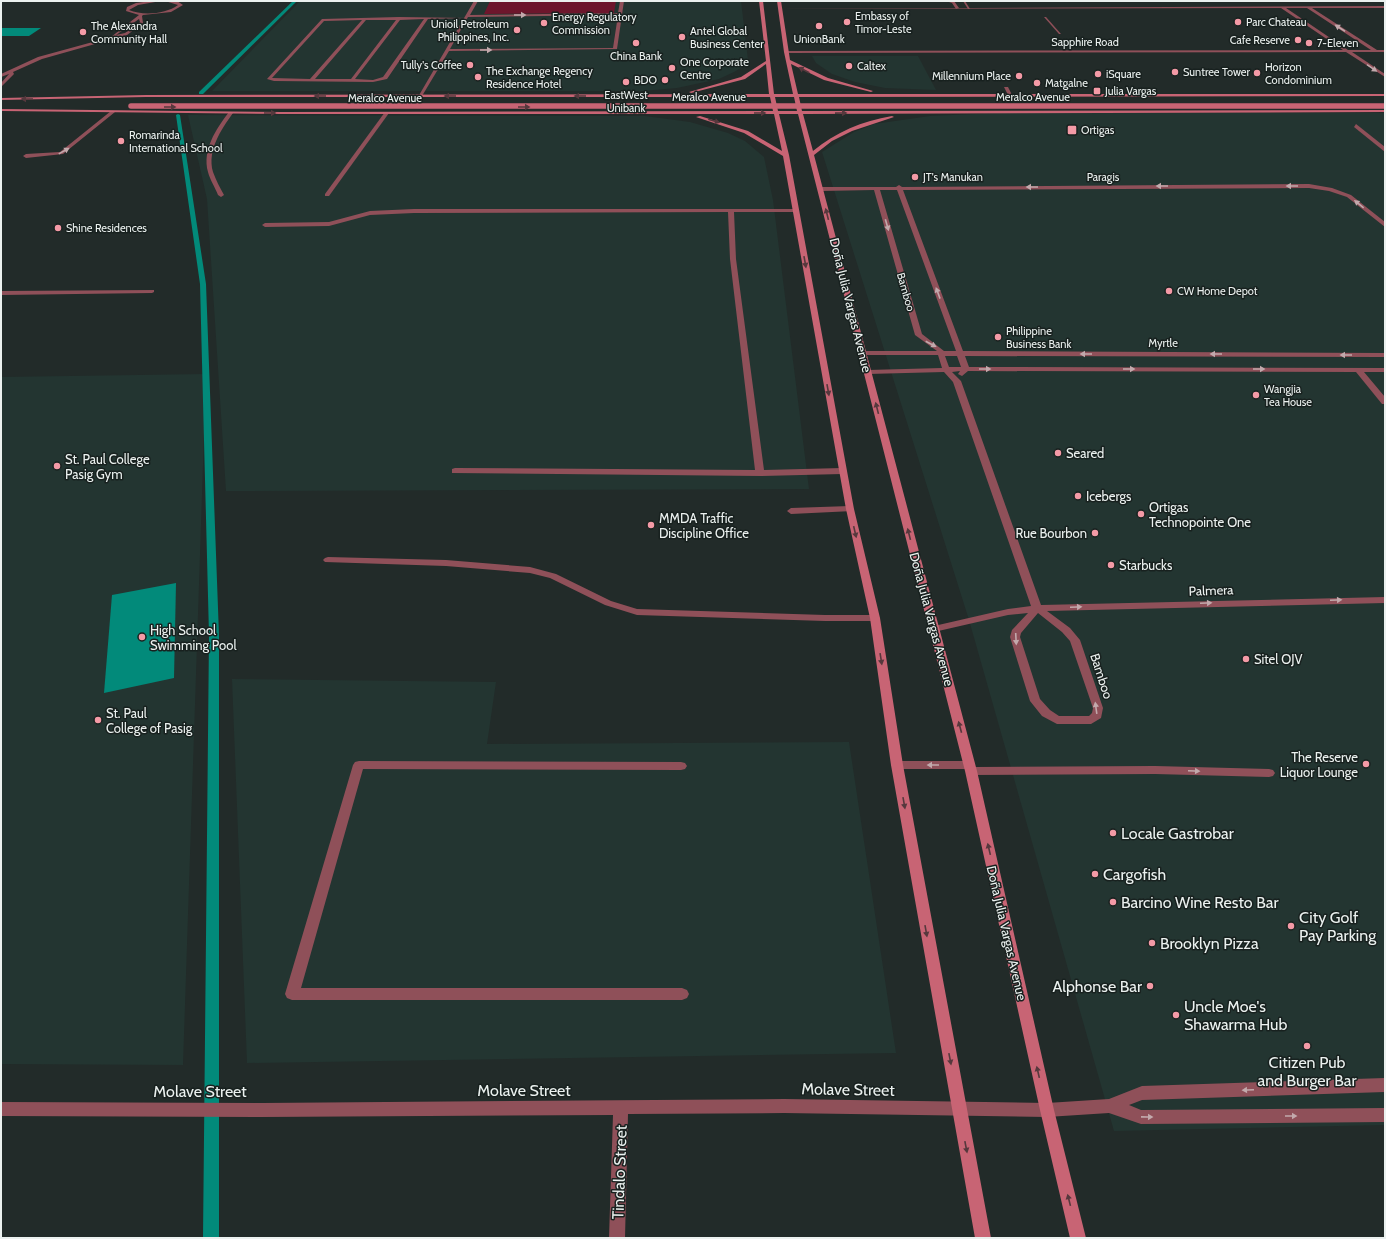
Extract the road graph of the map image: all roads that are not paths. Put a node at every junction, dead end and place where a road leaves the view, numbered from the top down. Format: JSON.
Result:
{"nodes":[{"id":1,"x":159,"y":1,"type":"edge"},
{"id":2,"x":167,"y":1,"type":"edge"},
{"id":3,"x":476,"y":1,"type":"edge"},
{"id":4,"x":622,"y":1,"type":"edge"},
{"id":5,"x":761,"y":1,"type":"edge"},
{"id":6,"x":779,"y":1,"type":"edge"},
{"id":7,"x":948,"y":1,"type":"edge"},
{"id":8,"x":130,"y":2,"type":"dead end"},
{"id":9,"x":964,"y":2,"type":"dead end"},
{"id":10,"x":137,"y":4,"type":"junction"},
{"id":11,"x":1281,"y":7,"type":"junction"},
{"id":12,"x":1309,"y":7,"type":"junction"},
{"id":13,"x":1385,"y":7,"type":"edge"},
{"id":14,"x":957,"y":8,"type":"junction"},
{"id":15,"x":969,"y":8,"type":"junction"},
{"id":16,"x":781,"y":9,"type":"junction"},
{"id":17,"x":620,"y":14,"type":"junction"},
{"id":18,"x":141,"y":15,"type":"junction"},
{"id":19,"x":467,"y":17,"type":"junction"},
{"id":20,"x":399,"y":18,"type":"junction"},
{"id":21,"x":427,"y":18,"type":"junction"},
{"id":22,"x":1045,"y":18,"type":"dead end"},
{"id":23,"x":365,"y":19,"type":"junction"},
{"id":24,"x":1060,"y":33,"type":"dead end"},
{"id":25,"x":112,"y":39,"type":"junction"},
{"id":26,"x":447,"y":50,"type":"junction"},
{"id":27,"x":1347,"y":51,"type":"junction"},
{"id":28,"x":1377,"y":51,"type":"junction"},
{"id":29,"x":1385,"y":51,"type":"edge"},
{"id":30,"x":786,"y":52,"type":"junction"},
{"id":31,"x":1385,"y":56,"type":"edge"},
{"id":32,"x":768,"y":61,"type":"junction"},
{"id":33,"x":788,"y":61,"type":"junction"},
{"id":34,"x":1,"y":70,"type":"edge"},
{"id":35,"x":15,"y":70,"type":"junction"},
{"id":36,"x":1,"y":76,"type":"edge"},
{"id":37,"x":1385,"y":76,"type":"edge"},
{"id":38,"x":312,"y":80,"type":"junction"},
{"id":39,"x":352,"y":81,"type":"junction"},
{"id":40,"x":1,"y":86,"type":"edge"},
{"id":41,"x":1006,"y":88,"type":"dead end"},
{"id":42,"x":420,"y":96,"type":"junction"},
{"id":43,"x":594,"y":96,"type":"junction"},
{"id":44,"x":661,"y":96,"type":"junction"},
{"id":45,"x":772,"y":96,"type":"junction"},
{"id":46,"x":796,"y":96,"type":"junction"},
{"id":47,"x":923,"y":96,"type":"junction"},
{"id":48,"x":935,"y":96,"type":"junction"},
{"id":49,"x":1011,"y":96,"type":"junction"},
{"id":50,"x":1385,"y":96,"type":"edge"},
{"id":51,"x":52,"y":98,"type":"junction"},
{"id":52,"x":1,"y":99,"type":"edge"},
{"id":53,"x":1385,"y":101,"type":"edge"},
{"id":54,"x":774,"y":106,"type":"junction"},
{"id":55,"x":800,"y":106,"type":"junction"},
{"id":56,"x":1385,"y":106,"type":"edge"},
{"id":57,"x":1,"y":110,"type":"edge"},
{"id":58,"x":32,"y":110,"type":"junction"},
{"id":59,"x":1385,"y":111,"type":"edge"},
{"id":60,"x":113,"y":112,"type":"junction"},
{"id":61,"x":910,"y":112,"type":"junction"},
{"id":62,"x":935,"y":112,"type":"junction"},
{"id":63,"x":948,"y":112,"type":"junction"},
{"id":64,"x":231,"y":113,"type":"junction"},
{"id":65,"x":387,"y":113,"type":"junction"},
{"id":66,"x":590,"y":113,"type":"junction"},
{"id":67,"x":665,"y":113,"type":"junction"},
{"id":68,"x":676,"y":113,"type":"junction"},
{"id":69,"x":776,"y":113,"type":"junction"},
{"id":70,"x":802,"y":113,"type":"junction"},
{"id":71,"x":1356,"y":126,"type":"dead end"},
{"id":72,"x":1385,"y":150,"type":"edge"},
{"id":73,"x":812,"y":154,"type":"junction"},
{"id":74,"x":786,"y":155,"type":"junction"},
{"id":75,"x":26,"y":156,"type":"dead end"},
{"id":76,"x":899,"y":187,"type":"junction"},
{"id":77,"x":876,"y":188,"type":"junction"},
{"id":78,"x":821,"y":189,"type":"junction"},
{"id":79,"x":220,"y":195,"type":"dead end"},
{"id":80,"x":327,"y":195,"type":"dead end"},
{"id":81,"x":796,"y":210,"type":"junction"},
{"id":82,"x":731,"y":211,"type":"junction"},
{"id":83,"x":265,"y":225,"type":"dead end"},
{"id":84,"x":1385,"y":225,"type":"edge"},
{"id":85,"x":152,"y":291,"type":"dead end"},
{"id":86,"x":1,"y":293,"type":"edge"},
{"id":87,"x":863,"y":353,"type":"junction"},
{"id":88,"x":942,"y":354,"type":"junction"},
{"id":89,"x":960,"y":354,"type":"junction"},
{"id":90,"x":1385,"y":355,"type":"edge"},
{"id":91,"x":1357,"y":369,"type":"junction"},
{"id":92,"x":946,"y":370,"type":"junction"},
{"id":93,"x":966,"y":370,"type":"junction"},
{"id":94,"x":1385,"y":370,"type":"edge"},
{"id":95,"x":868,"y":372,"type":"junction"},
{"id":96,"x":957,"y":380,"type":"junction"},
{"id":97,"x":1385,"y":402,"type":"edge"},
{"id":98,"x":455,"y":471,"type":"dead end"},
{"id":99,"x":842,"y":471,"type":"junction"},
{"id":100,"x":760,"y":473,"type":"junction"},
{"id":101,"x":850,"y":509,"type":"junction"},
{"id":102,"x":791,"y":511,"type":"dead end"},
{"id":103,"x":328,"y":560,"type":"dead end"},
{"id":104,"x":1385,"y":600,"type":"edge"},
{"id":105,"x":1037,"y":608,"type":"junction"},
{"id":106,"x":875,"y":618,"type":"junction"},
{"id":107,"x":934,"y":629,"type":"junction"},
{"id":108,"x":897,"y":764,"type":"junction"},
{"id":109,"x":681,"y":766,"type":"dead end"},
{"id":110,"x":971,"y":768,"type":"junction"},
{"id":111,"x":1269,"y":773,"type":"dead end"},
{"id":112,"x":682,"y":994,"type":"dead end"},
{"id":113,"x":1385,"y":1085,"type":"edge"},
{"id":114,"x":1110,"y":1106,"type":"junction"},
{"id":115,"x":621,"y":1107,"type":"junction"},
{"id":116,"x":1,"y":1109,"type":"edge"},
{"id":117,"x":959,"y":1109,"type":"junction"},
{"id":118,"x":1047,"y":1110,"type":"junction"},
{"id":119,"x":1385,"y":1116,"type":"edge"},
{"id":120,"x":617,"y":1238,"type":"edge"},
{"id":121,"x":983,"y":1238,"type":"edge"},
{"id":122,"x":1078,"y":1238,"type":"edge"}],
"edges":[{"from":1,"to":10,"type":"street"},
{"from":2,"to":18,"type":"street"},
{"from":3,"to":19,"type":"street"},
{"from":4,"to":17,"type":"street"},
{"from":5,"to":32,"type":"main road"},
{"from":6,"to":16,"type":"main road","name":"Doña Julia Vargas Avenue"},
{"from":7,"to":14,"type":"street"},
{"from":8,"to":10,"type":"street"},
{"from":9,"to":15,"type":"street"},
{"from":10,"to":18,"type":"street"},
{"from":11,"to":12,"type":"street"},
{"from":11,"to":15,"type":"street"},
{"from":11,"to":27,"type":"street"},
{"from":12,"to":13,"type":"street"},
{"from":28,"to":12,"type":"street","one_way":true},
{"from":14,"to":15,"type":"street"},
{"from":14,"to":16,"type":"street"},
{"from":16,"to":30,"type":"main road","name":"Doña Julia Vargas Avenue"},
{"from":19,"to":17,"type":"street","one_way":true},
{"from":26,"to":17,"type":"street","one_way":true},
{"from":18,"to":25,"type":"street"},
{"from":18,"to":25,"type":"street"},
{"from":19,"to":21,"type":"street"},
{"from":19,"to":26,"type":"street"},
{"from":20,"to":21,"type":"street"},
{"from":20,"to":23,"type":"street"},
{"from":20,"to":39,"type":"street"},
{"from":21,"to":39,"type":"street"},
{"from":22,"to":24,"type":"street"},
{"from":23,"to":38,"type":"street"},
{"from":23,"to":38,"type":"street"},
{"from":25,"to":35,"type":"street"},
{"from":26,"to":42,"type":"street"},
{"from":27,"to":28,"type":"street","name":"Sapphire Road"},
{"from":27,"to":30,"type":"street","name":"Sapphire Road"},
{"from":27,"to":37,"type":"street","one_way":true},
{"from":28,"to":29,"type":"street","name":"Sapphire Road"},
{"from":28,"to":31,"type":"street"},
{"from":30,"to":33,"type":"main road","name":"Doña Julia Vargas Avenue"},
{"from":32,"to":44,"type":"main road"},
{"from":32,"to":45,"type":"main road"},
{"from":33,"to":46,"type":"main road","name":"Doña Julia Vargas Avenue"},
{"from":47,"to":33,"type":"main road","one_way":true},
{"from":34,"to":35,"type":"street"},
{"from":35,"to":36,"type":"street"},
{"from":35,"to":40,"type":"street"},
{"from":38,"to":39,"type":"street"},
{"from":41,"to":49,"type":"street"},
{"from":43,"to":42,"type":"main road","name":"Meralco Avenue","one_way":true},
{"from":42,"to":51,"type":"main road","name":"Meralco Avenue","one_way":true},
{"from":43,"to":44,"type":"main road","name":"Meralco Avenue"},
{"from":43,"to":66,"type":"main road"},
{"from":44,"to":45,"type":"main road","name":"Meralco Avenue"},
{"from":45,"to":46,"type":"main road","name":"Meralco Avenue"},
{"from":45,"to":54,"type":"main road"},
{"from":46,"to":47,"type":"main road","name":"Meralco Avenue"},
{"from":46,"to":55,"type":"main road","name":"Doña Julia Vargas Avenue"},
{"from":47,"to":48,"type":"main road","name":"Meralco Avenue"},
{"from":48,"to":49,"type":"main road","name":"Meralco Avenue"},
{"from":48,"to":63,"type":"main road"},
{"from":49,"to":50,"type":"main road","name":"Meralco Avenue"},
{"from":51,"to":52,"type":"main road","name":"Meralco Avenue","one_way":true},
{"from":51,"to":53,"type":"main road","name":"Meralco Avenue"},
{"from":54,"to":55,"type":"main road"},
{"from":54,"to":67,"type":"main road"},
{"from":54,"to":69,"type":"main road"},
{"from":55,"to":61,"type":"main road"},
{"from":55,"to":70,"type":"main road","name":"Doña Julia Vargas Avenue"},
{"from":58,"to":56,"type":"main road","name":"Meralco Avenue","one_way":true,"bridge":true},
{"from":57,"to":58,"type":"main road","name":"Meralco Avenue"},
{"from":58,"to":60,"type":"main road","name":"Meralco Avenue"},
{"from":59,"to":63,"type":"main road","name":"Meralco Avenue"},
{"from":60,"to":64,"type":"main road","name":"Meralco Avenue"},
{"from":75,"to":60,"type":"street","one_way":true},
{"from":61,"to":62,"type":"main road","name":"Meralco Avenue"},
{"from":70,"to":61,"type":"main road","name":"Meralco Avenue","one_way":true},
{"from":62,"to":63,"type":"main road","name":"Meralco Avenue"},
{"from":62,"to":73,"type":"main road"},
{"from":64,"to":65,"type":"main road","name":"Meralco Avenue","one_way":true},
{"from":64,"to":79,"type":"street"},
{"from":65,"to":66,"type":"main road","name":"Meralco Avenue"},
{"from":65,"to":80,"type":"street"},
{"from":66,"to":67,"type":"main road","name":"Meralco Avenue"},
{"from":67,"to":68,"type":"main road","name":"Meralco Avenue"},
{"from":68,"to":69,"type":"main road","name":"Meralco Avenue","one_way":true},
{"from":68,"to":74,"type":"main road","one_way":true},
{"from":69,"to":70,"type":"main road","name":"Meralco Avenue"},
{"from":69,"to":74,"type":"main road"},
{"from":70,"to":73,"type":"main road","name":"Doña Julia Vargas Avenue"},
{"from":71,"to":72,"type":"street"},
{"from":73,"to":78,"type":"main road","name":"Doña Julia Vargas Avenue"},
{"from":74,"to":81,"type":"main road"},
{"from":76,"to":77,"type":"street","name":"Paragis"},
{"from":84,"to":76,"type":"street","name":"Paragis","one_way":true},
{"from":89,"to":76,"type":"street","one_way":true},
{"from":77,"to":78,"type":"street","name":"Paragis"},
{"from":77,"to":88,"type":"street","name":"Bamboo","one_way":true},
{"from":87,"to":78,"type":"main road","name":"Doña Julia Vargas Avenue","one_way":true},
{"from":81,"to":82,"type":"street"},
{"from":81,"to":99,"type":"main road","one_way":true},
{"from":82,"to":83,"type":"street"},
{"from":82,"to":100,"type":"street"},
{"from":85,"to":86,"type":"street"},
{"from":87,"to":88,"type":"street","name":"Myrtle"},
{"from":87,"to":95,"type":"main road","name":"Doña Julia Vargas Avenue"},
{"from":88,"to":89,"type":"street","name":"Myrtle"},
{"from":88,"to":92,"type":"street"},
{"from":90,"to":89,"type":"street","name":"Myrtle","one_way":true},
{"from":89,"to":93,"type":"street"},
{"from":93,"to":91,"type":"street","name":"Myrtle","one_way":true},
{"from":91,"to":94,"type":"street","name":"Myrtle"},
{"from":91,"to":97,"type":"street"},
{"from":92,"to":93,"type":"street","name":"Myrtle"},
{"from":92,"to":95,"type":"street","name":"Myrtle"},
{"from":92,"to":96,"type":"street"},
{"from":93,"to":96,"type":"street"},
{"from":107,"to":95,"type":"main road","name":"Doña Julia Vargas Avenue","one_way":true},
{"from":96,"to":105,"type":"street"},
{"from":98,"to":100,"type":"street"},
{"from":99,"to":100,"type":"street"},
{"from":99,"to":101,"type":"main road"},
{"from":101,"to":102,"type":"street"},
{"from":101,"to":106,"type":"main road","one_way":true},
{"from":103,"to":106,"type":"street"},
{"from":105,"to":104,"type":"street","name":"Palmera","one_way":true},
{"from":105,"to":105,"type":"street","name":"Bamboo","one_way":true},
{"from":105,"to":107,"type":"street","name":"Palmera"},
{"from":106,"to":108,"type":"main road","one_way":true},
{"from":110,"to":107,"type":"main road","name":"Doña Julia Vargas Avenue","one_way":true},
{"from":110,"to":108,"type":"street","one_way":true},
{"from":108,"to":117,"type":"main road","one_way":true},
{"from":109,"to":112,"type":"street"},
{"from":110,"to":111,"type":"street","one_way":true},
{"from":118,"to":110,"type":"main road","name":"Doña Julia Vargas Avenue","one_way":true},
{"from":113,"to":114,"type":"street","one_way":true},
{"from":114,"to":118,"type":"street","name":"Molave Street"},
{"from":114,"to":119,"type":"street","one_way":true},
{"from":115,"to":116,"type":"street","name":"Molave Street"},
{"from":115,"to":117,"type":"street","name":"Molave Street"},
{"from":115,"to":120,"type":"street","name":"Tindalo Street"},
{"from":117,"to":118,"type":"street","name":"Molave Street"},
{"from":117,"to":121,"type":"main road","one_way":true},
{"from":122,"to":118,"type":"main road","name":"Doña Julia Vargas Avenue","one_way":true}]}
